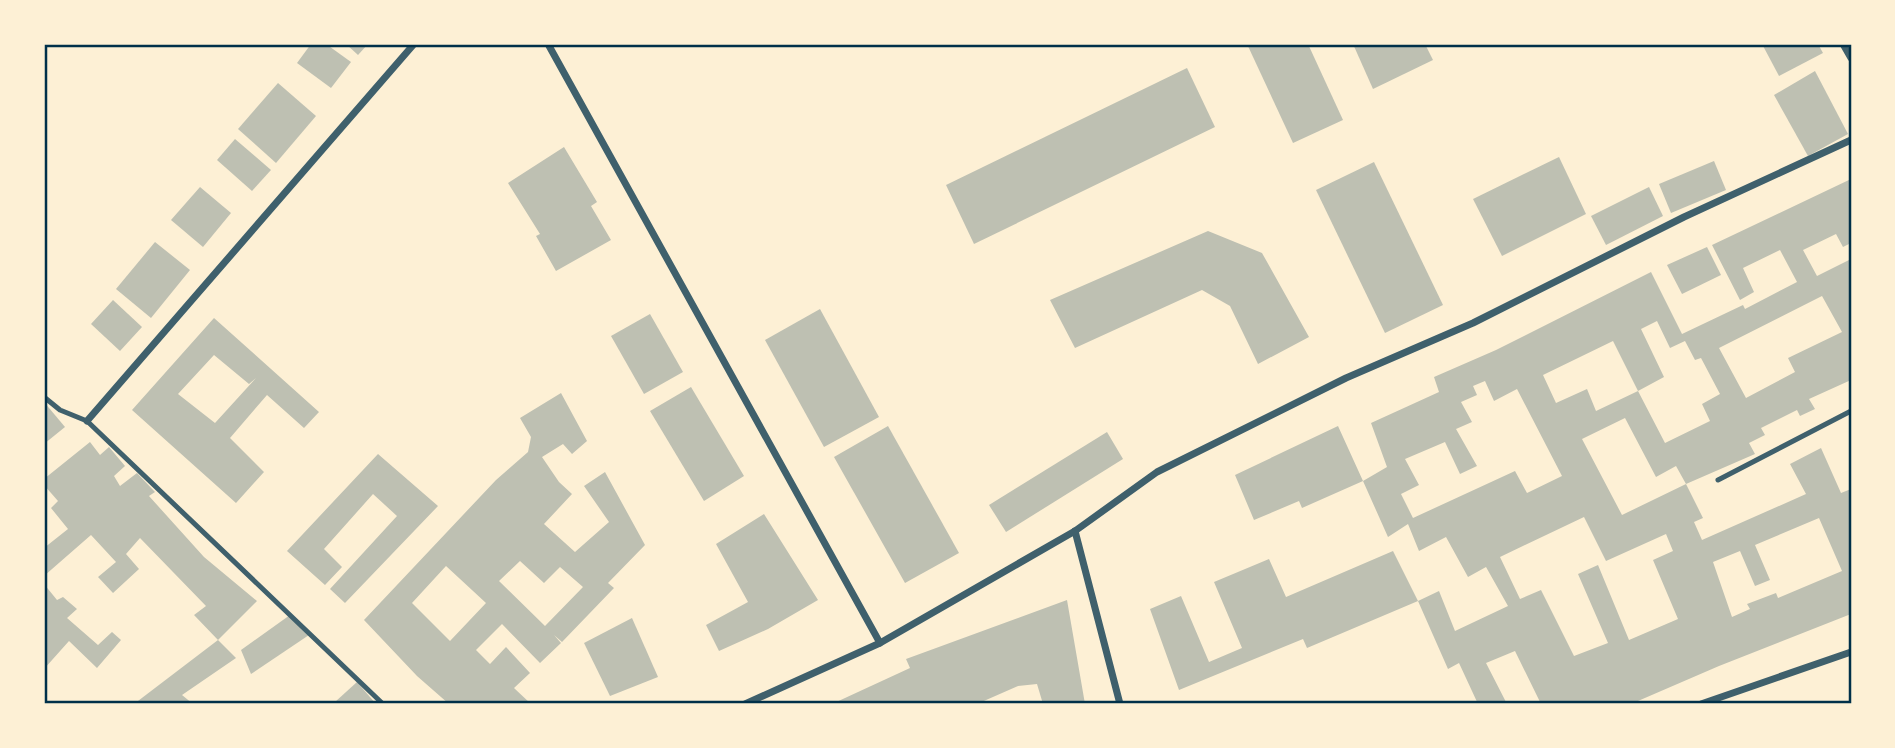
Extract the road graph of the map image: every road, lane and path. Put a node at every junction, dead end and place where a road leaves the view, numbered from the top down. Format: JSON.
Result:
{"nodes":[{"id":1,"x":414,"y":44,"type":"edge"},
{"id":2,"x":548,"y":44,"type":"edge"},
{"id":3,"x":1843,"y":44,"type":"edge"},
{"id":4,"x":1851,"y":58,"type":"edge"},
{"id":5,"x":1851,"y":140,"type":"edge"},
{"id":6,"x":44,"y":397,"type":"edge"},
{"id":7,"x":1851,"y":411,"type":"edge"},
{"id":8,"x":87,"y":421,"type":"junction"},
{"id":9,"x":1718,"y":481,"type":"dead end"},
{"id":10,"x":1075,"y":531,"type":"junction"},
{"id":11,"x":880,"y":643,"type":"junction"},
{"id":12,"x":1851,"y":652,"type":"edge"},
{"id":13,"x":383,"y":704,"type":"edge"},
{"id":14,"x":745,"y":704,"type":"edge"},
{"id":15,"x":1120,"y":704,"type":"edge"},
{"id":16,"x":1701,"y":704,"type":"edge"}],
"edges":[{"from":1,"to":8,"type":"street"},
{"from":2,"to":11,"type":"street"},
{"from":3,"to":4,"type":"street"},
{"from":5,"to":10,"type":"street"},
{"from":6,"to":8,"type":"lane"},
{"from":7,"to":9,"type":"lane"},
{"from":8,"to":13,"type":"lane"},
{"from":10,"to":11,"type":"street"},
{"from":10,"to":15,"type":"street"},
{"from":11,"to":14,"type":"street"},
{"from":12,"to":16,"type":"street"}]}
